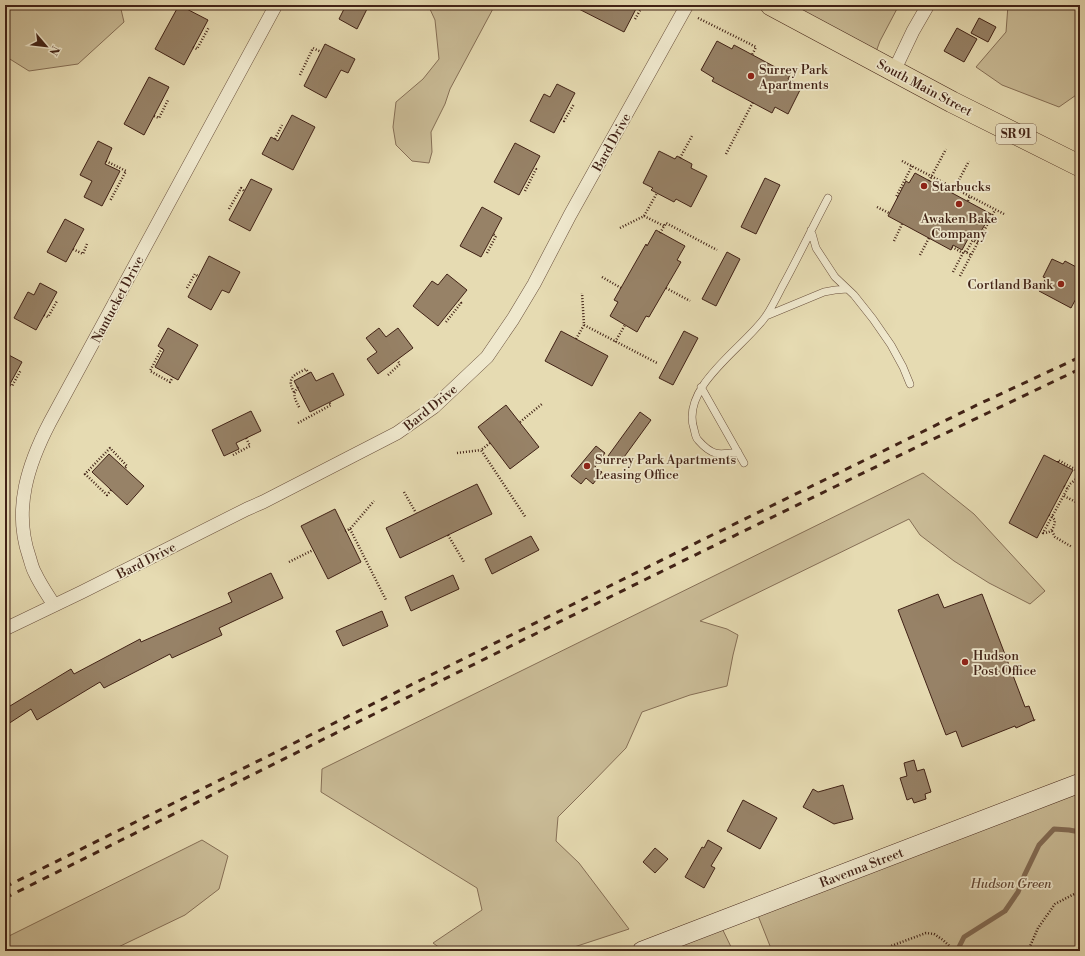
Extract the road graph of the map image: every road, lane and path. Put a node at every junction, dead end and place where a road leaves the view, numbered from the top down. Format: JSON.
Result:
{"nodes":[{"id":1,"x":276,"y":5,"type":"edge"},
{"id":2,"x":340,"y":5,"type":"edge"},
{"id":3,"x":638,"y":5,"type":"edge"},
{"id":4,"x":687,"y":5,"type":"edge"},
{"id":5,"x":771,"y":5,"type":"edge"},
{"id":6,"x":928,"y":5,"type":"edge"},
{"id":7,"x":344,"y":8,"type":"dead end"},
{"id":8,"x":698,"y":18,"type":"dead end"},
{"id":9,"x":635,"y":20,"type":"dead end"},
{"id":10,"x":209,"y":26,"type":"dead end"},
{"id":11,"x":193,"y":47,"type":"dead end"},
{"id":12,"x":321,"y":52,"type":"dead end"},
{"id":13,"x":752,"y":55,"type":"dead end"},
{"id":14,"x":894,"y":72,"type":"junction"},
{"id":15,"x":300,"y":75,"type":"dead end"},
{"id":16,"x":168,"y":100,"type":"dead end"},
{"id":17,"x":753,"y":102,"type":"dead end"},
{"id":18,"x":574,"y":104,"type":"dead end"},
{"id":19,"x":154,"y":116,"type":"dead end"},
{"id":20,"x":561,"y":119,"type":"dead end"},
{"id":21,"x":282,"y":125,"type":"dead end"},
{"id":22,"x":692,"y":136,"type":"dead end"},
{"id":23,"x":275,"y":139,"type":"dead end"},
{"id":24,"x":946,"y":149,"type":"dead end"},
{"id":25,"x":726,"y":154,"type":"dead end"},
{"id":26,"x":680,"y":158,"type":"dead end"},
{"id":27,"x":106,"y":161,"type":"dead end"},
{"id":28,"x":902,"y":161,"type":"dead end"},
{"id":29,"x":969,"y":161,"type":"dead end"},
{"id":30,"x":912,"y":166,"type":"junction"},
{"id":31,"x":1080,"y":166,"type":"edge"},
{"id":32,"x":534,"y":168,"type":"dead end"},
{"id":33,"x":932,"y":176,"type":"junction"},
{"id":34,"x":929,"y":181,"type":"dead end"},
{"id":35,"x":955,"y":188,"type":"junction"},
{"id":36,"x":525,"y":190,"type":"dead end"},
{"id":37,"x":244,"y":191,"type":"dead end"},
{"id":38,"x":657,"y":193,"type":"dead end"},
{"id":39,"x":952,"y":193,"type":"dead end"},
{"id":40,"x":970,"y":196,"type":"junction"},
{"id":41,"x":828,"y":198,"type":"dead end"},
{"id":42,"x":898,"y":198,"type":"dead end"},
{"id":43,"x":110,"y":201,"type":"dead end"},
{"id":44,"x":968,"y":201,"type":"dead end"},
{"id":45,"x":876,"y":207,"type":"dead end"},
{"id":46,"x":229,"y":209,"type":"dead end"},
{"id":47,"x":995,"y":210,"type":"junction"},
{"id":48,"x":889,"y":213,"type":"dead end"},
{"id":49,"x":1004,"y":214,"type":"dead end"},
{"id":50,"x":644,"y":216,"type":"junction"},
{"id":51,"x":902,"y":224,"type":"dead end"},
{"id":52,"x":664,"y":226,"type":"junction"},
{"id":53,"x":620,"y":228,"type":"dead end"},
{"id":54,"x":811,"y":230,"type":"junction"},
{"id":55,"x":660,"y":232,"type":"dead end"},
{"id":56,"x":493,"y":234,"type":"dead end"},
{"id":57,"x":929,"y":238,"type":"dead end"},
{"id":58,"x":969,"y":238,"type":"dead end"},
{"id":59,"x":973,"y":240,"type":"junction"},
{"id":60,"x":894,"y":241,"type":"dead end"},
{"id":61,"x":978,"y":243,"type":"junction"},
{"id":62,"x":87,"y":244,"type":"dead end"},
{"id":63,"x":952,"y":247,"type":"dead end"},
{"id":64,"x":73,"y":249,"type":"dead end"},
{"id":65,"x":717,"y":250,"type":"dead end"},
{"id":66,"x":965,"y":252,"type":"junction"},
{"id":67,"x":487,"y":253,"type":"dead end"},
{"id":68,"x":920,"y":255,"type":"dead end"},
{"id":69,"x":971,"y":255,"type":"junction"},
{"id":70,"x":953,"y":272,"type":"dead end"},
{"id":71,"x":960,"y":276,"type":"dead end"},
{"id":72,"x":199,"y":277,"type":"dead end"},
{"id":73,"x":602,"y":277,"type":"dead end"},
{"id":74,"x":187,"y":288,"type":"dead end"},
{"id":75,"x":621,"y":288,"type":"dead end"},
{"id":76,"x":666,"y":288,"type":"dead end"},
{"id":77,"x":847,"y":289,"type":"junction"},
{"id":78,"x":582,"y":293,"type":"dead end"},
{"id":79,"x":57,"y":301,"type":"dead end"},
{"id":80,"x":459,"y":301,"type":"dead end"},
{"id":81,"x":690,"y":301,"type":"dead end"},
{"id":82,"x":44,"y":315,"type":"dead end"},
{"id":83,"x":766,"y":316,"type":"junction"},
{"id":84,"x":446,"y":322,"type":"dead end"},
{"id":85,"x":625,"y":325,"type":"dead end"},
{"id":86,"x":584,"y":326,"type":"junction"},
{"id":87,"x":576,"y":339,"type":"dead end"},
{"id":88,"x":615,"y":342,"type":"junction"},
{"id":89,"x":162,"y":348,"type":"dead end"},
{"id":90,"x":397,"y":360,"type":"dead end"},
{"id":91,"x":657,"y":363,"type":"dead end"},
{"id":92,"x":21,"y":370,"type":"dead end"},
{"id":93,"x":308,"y":374,"type":"dead end"},
{"id":94,"x":388,"y":375,"type":"dead end"},
{"id":95,"x":173,"y":377,"type":"dead end"},
{"id":96,"x":10,"y":384,"type":"dead end"},
{"id":97,"x":910,"y":384,"type":"dead end"},
{"id":98,"x":298,"y":387,"type":"dead end"},
{"id":99,"x":701,"y":387,"type":"junction"},
{"id":100,"x":294,"y":392,"type":"junction"},
{"id":101,"x":329,"y":402,"type":"dead end"},
{"id":102,"x":542,"y":404,"type":"dead end"},
{"id":103,"x":300,"y":409,"type":"dead end"},
{"id":104,"x":520,"y":422,"type":"dead end"},
{"id":105,"x":298,"y":423,"type":"dead end"},
{"id":106,"x":246,"y":438,"type":"dead end"},
{"id":107,"x":490,"y":443,"type":"dead end"},
{"id":108,"x":481,"y":450,"type":"junction"},
{"id":109,"x":738,"y":452,"type":"junction"},
{"id":110,"x":457,"y":453,"type":"dead end"},
{"id":111,"x":233,"y":455,"type":"dead end"},
{"id":112,"x":1058,"y":462,"type":"dead end"},
{"id":113,"x":744,"y":463,"type":"dead end"},
{"id":114,"x":125,"y":468,"type":"dead end"},
{"id":115,"x":1080,"y":472,"type":"edge"},
{"id":116,"x":1080,"y":477,"type":"edge"},
{"id":117,"x":1064,"y":486,"type":"dead end"},
{"id":118,"x":1068,"y":489,"type":"junction"},
{"id":119,"x":111,"y":490,"type":"dead end"},
{"id":120,"x":404,"y":492,"type":"dead end"},
{"id":121,"x":1064,"y":496,"type":"junction"},
{"id":122,"x":374,"y":501,"type":"dead end"},
{"id":123,"x":1080,"y":504,"type":"edge"},
{"id":124,"x":416,"y":513,"type":"dead end"},
{"id":125,"x":1051,"y":516,"type":"junction"},
{"id":126,"x":526,"y":518,"type":"dead end"},
{"id":127,"x":350,"y":529,"type":"junction"},
{"id":128,"x":345,"y":531,"type":"dead end"},
{"id":129,"x":1052,"y":531,"type":"junction"},
{"id":130,"x":448,"y":535,"type":"dead end"},
{"id":131,"x":1072,"y":547,"type":"dead end"},
{"id":132,"x":313,"y":550,"type":"dead end"},
{"id":133,"x":289,"y":562,"type":"dead end"},
{"id":134,"x":464,"y":562,"type":"dead end"},
{"id":135,"x":386,"y":600,"type":"dead end"},
{"id":136,"x":54,"y":605,"type":"junction"},
{"id":137,"x":5,"y":628,"type":"edge"},
{"id":138,"x":1080,"y":783,"type":"edge"},
{"id":139,"x":1080,"y":890,"type":"edge"},
{"id":140,"x":642,"y":951,"type":"edge"},
{"id":141,"x":884,"y":951,"type":"edge"},
{"id":142,"x":955,"y":951,"type":"edge"},
{"id":143,"x":1028,"y":951,"type":"edge"}],
"edges":[{"from":1,"to":136,"type":"street","name":"Nantucket Drive"},
{"from":2,"to":7,"type":"path"},
{"from":3,"to":9,"type":"path"},
{"from":4,"to":136,"type":"street","name":"Bard Drive"},
{"from":5,"to":14,"type":"main road","name":"South Main Street","number":"SR 91"},
{"from":6,"to":14,"type":"street"},
{"from":8,"to":13,"type":"path"},
{"from":10,"to":11,"type":"path"},
{"from":12,"to":15,"type":"path"},
{"from":14,"to":31,"type":"main road","name":"South Main Street","number":"SR 91"},
{"from":16,"to":19,"type":"path"},
{"from":17,"to":25,"type":"path"},
{"from":18,"to":20,"type":"path"},
{"from":21,"to":23,"type":"path"},
{"from":22,"to":26,"type":"path"},
{"from":24,"to":33,"type":"path"},
{"from":27,"to":43,"type":"path"},
{"from":28,"to":30,"type":"path"},
{"from":29,"to":35,"type":"path"},
{"from":30,"to":33,"type":"path"},
{"from":30,"to":42,"type":"path"},
{"from":32,"to":36,"type":"path"},
{"from":33,"to":34,"type":"path"},
{"from":33,"to":35,"type":"path"},
{"from":35,"to":39,"type":"path"},
{"from":35,"to":40,"type":"path"},
{"from":37,"to":46,"type":"path"},
{"from":38,"to":50,"type":"path"},
{"from":40,"to":44,"type":"path"},
{"from":40,"to":47,"type":"path"},
{"from":41,"to":54,"type":"lane"},
{"from":45,"to":48,"type":"path"},
{"from":47,"to":49,"type":"path"},
{"from":47,"to":61,"type":"path"},
{"from":50,"to":52,"type":"path"},
{"from":50,"to":53,"type":"path"},
{"from":51,"to":60,"type":"path"},
{"from":52,"to":55,"type":"path"},
{"from":52,"to":65,"type":"path"},
{"from":54,"to":77,"type":"lane"},
{"from":54,"to":83,"type":"lane"},
{"from":56,"to":67,"type":"path"},
{"from":57,"to":68,"type":"path"},
{"from":58,"to":59,"type":"path"},
{"from":59,"to":61,"type":"path"},
{"from":59,"to":66,"type":"path"},
{"from":61,"to":69,"type":"path"},
{"from":62,"to":64,"type":"path"},
{"from":63,"to":66,"type":"path"},
{"from":66,"to":69,"type":"path"},
{"from":66,"to":70,"type":"path"},
{"from":69,"to":71,"type":"path"},
{"from":72,"to":74,"type":"path"},
{"from":73,"to":75,"type":"path"},
{"from":76,"to":81,"type":"path"},
{"from":77,"to":83,"type":"lane"},
{"from":77,"to":97,"type":"lane"},
{"from":78,"to":86,"type":"path"},
{"from":79,"to":82,"type":"path"},
{"from":80,"to":84,"type":"path"},
{"from":83,"to":99,"type":"lane"},
{"from":85,"to":88,"type":"path"},
{"from":86,"to":87,"type":"path"},
{"from":86,"to":88,"type":"path"},
{"from":88,"to":91,"type":"path"},
{"from":89,"to":95,"type":"path"},
{"from":90,"to":94,"type":"path"},
{"from":92,"to":96,"type":"path"},
{"from":93,"to":100,"type":"path"},
{"from":98,"to":100,"type":"path"},
{"from":99,"to":109,"type":"lane"},
{"from":99,"to":109,"type":"lane"},
{"from":100,"to":103,"type":"path"},
{"from":101,"to":105,"type":"path"},
{"from":102,"to":104,"type":"path"},
{"from":106,"to":111,"type":"path"},
{"from":107,"to":108,"type":"path"},
{"from":108,"to":110,"type":"path"},
{"from":108,"to":126,"type":"path"},
{"from":109,"to":113,"type":"lane"},
{"from":112,"to":115,"type":"path"},
{"from":114,"to":119,"type":"path"},
{"from":116,"to":118,"type":"path"},
{"from":117,"to":118,"type":"path"},
{"from":118,"to":121,"type":"path"},
{"from":120,"to":124,"type":"path"},
{"from":121,"to":123,"type":"path"},
{"from":121,"to":125,"type":"path"},
{"from":122,"to":127,"type":"path"},
{"from":125,"to":129,"type":"path"},
{"from":125,"to":129,"type":"path"},
{"from":127,"to":128,"type":"path"},
{"from":127,"to":135,"type":"path"},
{"from":129,"to":131,"type":"path"},
{"from":130,"to":134,"type":"path"},
{"from":132,"to":133,"type":"path"},
{"from":136,"to":137,"type":"street","name":"Bard Drive"},
{"from":138,"to":140,"type":"street","name":"Ravenna Street"},
{"from":139,"to":143,"type":"path"},
{"from":141,"to":142,"type":"path"}]}
